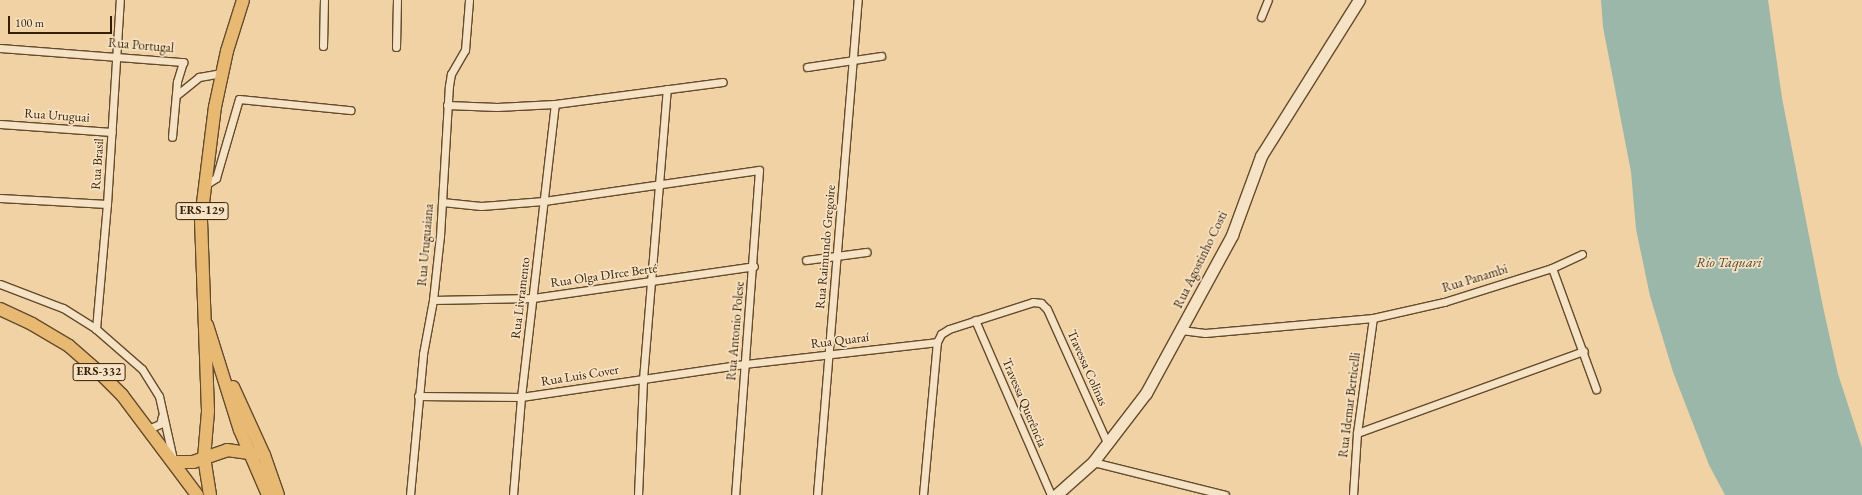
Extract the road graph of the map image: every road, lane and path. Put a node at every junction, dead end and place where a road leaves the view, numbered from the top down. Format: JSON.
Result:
{"nodes":[{"id":1,"x":120,"y":0,"type":"edge"},
{"id":2,"x":243,"y":0,"type":"edge"},
{"id":3,"x":324,"y":0,"type":"edge"},
{"id":4,"x":397,"y":0,"type":"edge"},
{"id":5,"x":469,"y":0,"type":"edge"},
{"id":6,"x":858,"y":0,"type":"edge"},
{"id":7,"x":1268,"y":0,"type":"edge"},
{"id":8,"x":1359,"y":0,"type":"edge"},
{"id":9,"x":1261,"y":17,"type":"dead end"},
{"id":10,"x":323,"y":46,"type":"dead end"},
{"id":11,"x":396,"y":47,"type":"dead end"},
{"id":12,"x":0,"y":48,"type":"edge"},
{"id":13,"x":117,"y":55,"type":"junction"},
{"id":14,"x":881,"y":56,"type":"dead end"},
{"id":15,"x":852,"y":59,"type":"junction"},
{"id":16,"x":807,"y":67,"type":"dead end"},
{"id":17,"x":222,"y":73,"type":"junction"},
{"id":18,"x":723,"y":82,"type":"dead end"},
{"id":19,"x":667,"y":89,"type":"junction"},
{"id":20,"x":178,"y":94,"type":"junction"},
{"id":21,"x":555,"y":104,"type":"junction"},
{"id":22,"x":447,"y":105,"type":"junction"},
{"id":23,"x":350,"y":110,"type":"dead end"},
{"id":24,"x":0,"y":124,"type":"edge"},
{"id":25,"x":112,"y":132,"type":"junction"},
{"id":26,"x":172,"y":137,"type":"dead end"},
{"id":27,"x":204,"y":185,"type":"junction"},
{"id":28,"x":660,"y":186,"type":"junction"},
{"id":29,"x":0,"y":198,"type":"edge"},
{"id":30,"x":544,"y":201,"type":"junction"},
{"id":31,"x":442,"y":202,"type":"junction"},
{"id":32,"x":108,"y":204,"type":"junction"},
{"id":33,"x":866,"y":252,"type":"dead end"},
{"id":34,"x":1582,"y":254,"type":"dead end"},
{"id":35,"x":839,"y":255,"type":"junction"},
{"id":36,"x":806,"y":260,"type":"dead end"},
{"id":37,"x":754,"y":266,"type":"junction"},
{"id":38,"x":1552,"y":268,"type":"junction"},
{"id":39,"x":651,"y":281,"type":"junction"},
{"id":40,"x":0,"y":284,"type":"edge"},
{"id":41,"x":533,"y":298,"type":"junction"},
{"id":42,"x":433,"y":300,"type":"junction"},
{"id":43,"x":0,"y":309,"type":"edge"},
{"id":44,"x":203,"y":315,"type":"junction"},
{"id":45,"x":1373,"y":318,"type":"junction"},
{"id":46,"x":975,"y":320,"type":"junction"},
{"id":47,"x":96,"y":329,"type":"junction"},
{"id":48,"x":1181,"y":330,"type":"junction"},
{"id":49,"x":937,"y":342,"type":"junction"},
{"id":50,"x":1584,"y":351,"type":"junction"},
{"id":51,"x":828,"y":355,"type":"junction"},
{"id":52,"x":221,"y":364,"type":"junction"},
{"id":53,"x":745,"y":364,"type":"junction"},
{"id":54,"x":643,"y":379,"type":"junction"},
{"id":55,"x":1596,"y":389,"type":"dead end"},
{"id":56,"x":418,"y":396,"type":"junction"},
{"id":57,"x":521,"y":397,"type":"junction"},
{"id":58,"x":162,"y":414,"type":"junction"},
{"id":59,"x":148,"y":429,"type":"junction"},
{"id":60,"x":1357,"y":433,"type":"junction"},
{"id":61,"x":1108,"y":445,"type":"junction"},
{"id":62,"x":251,"y":453,"type":"junction"},
{"id":63,"x":264,"y":455,"type":"junction"},
{"id":64,"x":204,"y":458,"type":"junction"},
{"id":65,"x":174,"y":462,"type":"junction"},
{"id":66,"x":1093,"y":462,"type":"junction"},
{"id":67,"x":197,"y":495,"type":"edge"},
{"id":68,"x":210,"y":495,"type":"edge"},
{"id":69,"x":268,"y":495,"type":"edge"},
{"id":70,"x":278,"y":495,"type":"edge"},
{"id":71,"x":410,"y":495,"type":"edge"},
{"id":72,"x":513,"y":495,"type":"edge"},
{"id":73,"x":638,"y":495,"type":"edge"},
{"id":74,"x":734,"y":495,"type":"edge"},
{"id":75,"x":817,"y":495,"type":"edge"},
{"id":76,"x":922,"y":495,"type":"edge"},
{"id":77,"x":1051,"y":495,"type":"edge"},
{"id":78,"x":1056,"y":495,"type":"edge"},
{"id":79,"x":1225,"y":495,"type":"edge"},
{"id":80,"x":1353,"y":495,"type":"edge"}],
"edges":[{"from":1,"to":13,"type":"street","name":"Rua Brasil"},
{"from":2,"to":17,"type":"main road","number":"ERS-129"},
{"from":3,"to":10,"type":"street"},
{"from":4,"to":11,"type":"street"},
{"from":5,"to":22,"type":"street","name":"Rua Uruguaiana"},
{"from":6,"to":15,"type":"street","name":"Rua Raimundo Gregoire"},
{"from":7,"to":9,"type":"street"},
{"from":8,"to":48,"type":"street","name":"Rua Agostinho Costi"},
{"from":12,"to":13,"type":"street","name":"Rua Portugal"},
{"from":13,"to":20,"type":"street","name":"Rua Portugal"},
{"from":13,"to":25,"type":"street","name":"Rua Brasil"},
{"from":14,"to":15,"type":"street"},
{"from":15,"to":16,"type":"street"},
{"from":15,"to":35,"type":"street","name":"Rua Raimundo Gregoire"},
{"from":17,"to":20,"type":"street"},
{"from":17,"to":27,"type":"main road","number":"ERS-129"},
{"from":18,"to":19,"type":"street"},
{"from":19,"to":21,"type":"street"},
{"from":19,"to":28,"type":"street"},
{"from":20,"to":26,"type":"street"},
{"from":21,"to":22,"type":"street"},
{"from":21,"to":30,"type":"street","name":"Rua Livramento"},
{"from":22,"to":31,"type":"street","name":"Rua Uruguaiana"},
{"from":23,"to":27,"type":"street"},
{"from":24,"to":25,"type":"street","name":"Rua Uruguai"},
{"from":25,"to":32,"type":"street","name":"Rua Brasil"},
{"from":27,"to":44,"type":"main road","number":"ERS-129"},
{"from":28,"to":30,"type":"street"},
{"from":28,"to":37,"type":"street","name":"Rua Antonio Polese"},
{"from":28,"to":39,"type":"street"},
{"from":29,"to":32,"type":"street"},
{"from":30,"to":31,"type":"street"},
{"from":30,"to":41,"type":"street","name":"Rua Livramento"},
{"from":31,"to":42,"type":"street","name":"Rua Uruguaiana"},
{"from":32,"to":47,"type":"street","name":"Rua Brasil"},
{"from":33,"to":35,"type":"street"},
{"from":34,"to":38,"type":"street","name":"Rua Panambi"},
{"from":35,"to":36,"type":"street"},
{"from":35,"to":51,"type":"street","name":"Rua Raimundo Gregoire"},
{"from":37,"to":39,"type":"street","name":"Rua Olga DIrce Berté"},
{"from":37,"to":53,"type":"street","name":"Rua Antonio Polese"},
{"from":38,"to":45,"type":"street","name":"Rua Panambi"},
{"from":38,"to":50,"type":"street"},
{"from":39,"to":41,"type":"street","name":"Rua Olga DIrce Berté"},
{"from":39,"to":54,"type":"street"},
{"from":40,"to":47,"type":"street"},
{"from":41,"to":42,"type":"street","name":"Rua Olga DIrce Berté"},
{"from":41,"to":57,"type":"street","name":"Rua Livramento"},
{"from":42,"to":56,"type":"street","name":"Rua Uruguaiana"},
{"from":43,"to":59,"type":"main road","number":"ERS-332"},
{"from":44,"to":52,"type":"main road","number":"ERS-129"},
{"from":44,"to":64,"type":"main road","number":"ERS-129"},
{"from":45,"to":48,"type":"street","name":"Rua Panambi"},
{"from":45,"to":60,"type":"street","name":"Rua Idemar Berticelli"},
{"from":46,"to":49,"type":"street"},
{"from":46,"to":61,"type":"street","name":"Travessa Colinas"},
{"from":46,"to":77,"type":"street","name":"Travessa Querência"},
{"from":47,"to":58,"type":"street"},
{"from":48,"to":61,"type":"street","name":"Rua Agostinho Costi"},
{"from":49,"to":51,"type":"street","name":"Rua Quaraí"},
{"from":49,"to":76,"type":"street"},
{"from":50,"to":55,"type":"street"},
{"from":50,"to":60,"type":"street"},
{"from":51,"to":53,"type":"street","name":"Rua Quaraí"},
{"from":51,"to":75,"type":"street","name":"Rua Raimundo Gregoire"},
{"from":52,"to":62,"type":"main road","number":"ERS-129"},
{"from":52,"to":63,"type":"main road"},
{"from":53,"to":54,"type":"street","name":"Rua Luis Cover"},
{"from":53,"to":74,"type":"street","name":"Rua Antonio Polese"},
{"from":54,"to":57,"type":"street","name":"Rua Luis Cover"},
{"from":54,"to":73,"type":"street"},
{"from":56,"to":57,"type":"street","name":"Rua Luis Cover"},
{"from":56,"to":71,"type":"street","name":"Rua Uruguaiana"},
{"from":57,"to":72,"type":"street","name":"Rua Livramento"},
{"from":58,"to":59,"type":"street"},
{"from":58,"to":65,"type":"street"},
{"from":59,"to":65,"type":"main road","number":"ERS-332"},
{"from":60,"to":80,"type":"street","name":"Rua Idemar Berticelli"},
{"from":61,"to":66,"type":"street","name":"Rua Agostinho Costi"},
{"from":62,"to":63,"type":"main road"},
{"from":62,"to":64,"type":"main road"},
{"from":62,"to":69,"type":"main road","number":"ERS-129"},
{"from":63,"to":70,"type":"main road"},
{"from":64,"to":65,"type":"main road"},
{"from":64,"to":68,"type":"main road","number":"ERS-129"},
{"from":65,"to":67,"type":"main road","number":"ERS-332"},
{"from":66,"to":78,"type":"street","name":"Rua Agostinho Costi"},
{"from":66,"to":79,"type":"street"}]}
